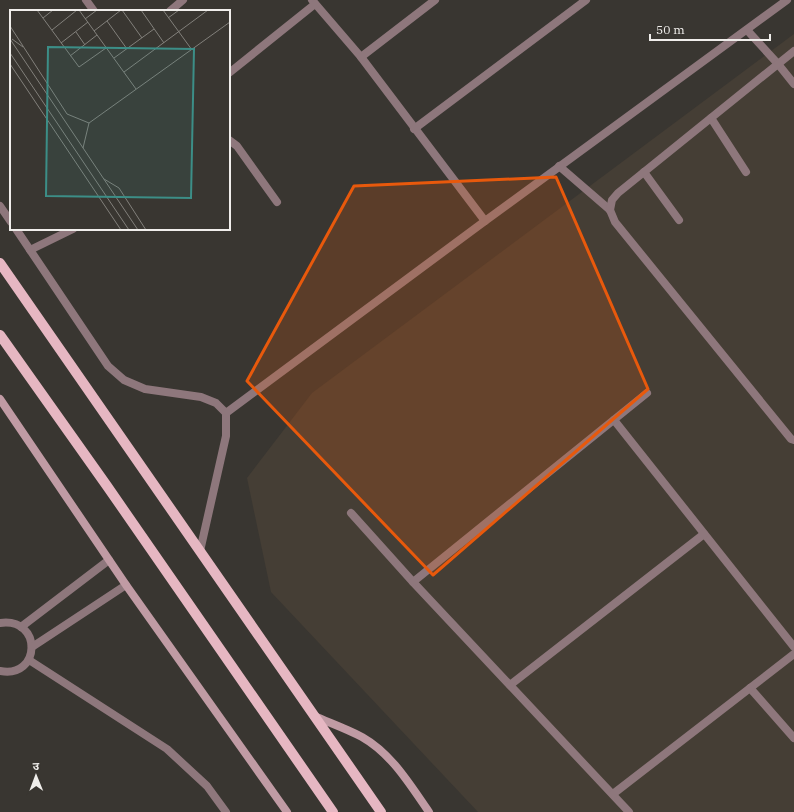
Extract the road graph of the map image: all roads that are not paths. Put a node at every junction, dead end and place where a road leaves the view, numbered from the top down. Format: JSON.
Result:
{"nodes":[{"id":1,"x":86,"y":0,"type":"edge"},
{"id":2,"x":184,"y":0,"type":"edge"},
{"id":3,"x":586,"y":0,"type":"edge"},
{"id":4,"x":432,"y":1,"type":"edge"},
{"id":5,"x":784,"y":1,"type":"edge"},
{"id":6,"x":314,"y":2,"type":"edge"},
{"id":7,"x":93,"y":10,"type":"edge"},
{"id":8,"x":171,"y":10,"type":"edge"},
{"id":9,"x":747,"y":30,"type":"junction"},
{"id":10,"x":794,"y":51,"type":"edge"},
{"id":11,"x":361,"y":57,"type":"junction"},
{"id":12,"x":778,"y":64,"type":"junction"},
{"id":13,"x":230,"y":72,"type":"edge"},
{"id":14,"x":794,"y":84,"type":"edge"},
{"id":15,"x":711,"y":118,"type":"junction"},
{"id":16,"x":414,"y":129,"type":"junction"},
{"id":17,"x":230,"y":141,"type":"edge"},
{"id":18,"x":559,"y":166,"type":"junction"},
{"id":19,"x":644,"y":172,"type":"junction"},
{"id":20,"x":746,"y":172,"type":"dead end"},
{"id":21,"x":277,"y":202,"type":"dead end"},
{"id":22,"x":0,"y":206,"type":"edge"},
{"id":23,"x":610,"y":210,"type":"junction"},
{"id":24,"x":679,"y":220,"type":"dead end"},
{"id":25,"x":10,"y":221,"type":"edge"},
{"id":26,"x":485,"y":221,"type":"junction"},
{"id":27,"x":17,"y":230,"type":"edge"},
{"id":28,"x":71,"y":230,"type":"edge"},
{"id":29,"x":30,"y":250,"type":"junction"},
{"id":30,"x":0,"y":263,"type":"edge"},
{"id":31,"x":0,"y":335,"type":"edge"},
{"id":32,"x":647,"y":393,"type":"dead end"},
{"id":33,"x":0,"y":398,"type":"edge"},
{"id":34,"x":226,"y":413,"type":"junction"},
{"id":35,"x":614,"y":420,"type":"junction"},
{"id":36,"x":794,"y":440,"type":"edge"},
{"id":37,"x":351,"y":513,"type":"dead end"},
{"id":38,"x":704,"y":534,"type":"junction"},
{"id":39,"x":200,"y":551,"type":"junction"},
{"id":40,"x":110,"y":560,"type":"junction"},
{"id":41,"x":413,"y":582,"type":"junction"},
{"id":42,"x":126,"y":585,"type":"junction"},
{"id":43,"x":0,"y":623,"type":"edge"},
{"id":44,"x":21,"y":626,"type":"junction"},
{"id":45,"x":32,"y":647,"type":"junction"},
{"id":46,"x":794,"y":647,"type":"edge"},
{"id":47,"x":794,"y":654,"type":"edge"},
{"id":48,"x":29,"y":660,"type":"junction"},
{"id":49,"x":0,"y":672,"type":"edge"},
{"id":50,"x":510,"y":685,"type":"junction"},
{"id":51,"x":750,"y":688,"type":"junction"},
{"id":52,"x":314,"y":715,"type":"junction"},
{"id":53,"x":794,"y":738,"type":"edge"},
{"id":54,"x":613,"y":794,"type":"junction"},
{"id":55,"x":226,"y":812,"type":"edge"},
{"id":56,"x":287,"y":812,"type":"edge"},
{"id":57,"x":333,"y":812,"type":"edge"},
{"id":58,"x":381,"y":812,"type":"edge"},
{"id":59,"x":429,"y":812,"type":"edge"},
{"id":60,"x":629,"y":812,"type":"edge"}],
"edges":[{"from":1,"to":7,"type":"street"},
{"from":2,"to":8,"type":"street"},
{"from":3,"to":16,"type":"street"},
{"from":4,"to":11,"type":"street"},
{"from":5,"to":9,"type":"street"},
{"from":6,"to":11,"type":"street"},
{"from":6,"to":13,"type":"street"},
{"from":9,"to":12,"type":"street"},
{"from":9,"to":18,"type":"street"},
{"from":10,"to":12,"type":"street"},
{"from":11,"to":16,"type":"street"},
{"from":12,"to":14,"type":"street"},
{"from":12,"to":15,"type":"street"},
{"from":15,"to":19,"type":"street"},
{"from":15,"to":20,"type":"street"},
{"from":16,"to":26,"type":"street"},
{"from":17,"to":21,"type":"street"},
{"from":18,"to":23,"type":"street"},
{"from":18,"to":26,"type":"street"},
{"from":19,"to":23,"type":"street"},
{"from":19,"to":24,"type":"street"},
{"from":22,"to":25,"type":"street"},
{"from":23,"to":36,"type":"street"},
{"from":26,"to":34,"type":"street"},
{"from":27,"to":29,"type":"street"},
{"from":28,"to":29,"type":"street"},
{"from":29,"to":34,"type":"street"},
{"from":30,"to":39,"type":"main road"},
{"from":31,"to":57,"type":"main road"},
{"from":32,"to":35,"type":"street"},
{"from":33,"to":40,"type":"main road"},
{"from":34,"to":39,"type":"street"},
{"from":35,"to":38,"type":"street"},
{"from":35,"to":41,"type":"street"},
{"from":37,"to":41,"type":"street"},
{"from":38,"to":46,"type":"street"},
{"from":38,"to":50,"type":"street"},
{"from":39,"to":52,"type":"main road"},
{"from":40,"to":42,"type":"main road"},
{"from":40,"to":44,"type":"street"},
{"from":41,"to":50,"type":"street"},
{"from":42,"to":45,"type":"street"},
{"from":42,"to":56,"type":"main road"},
{"from":43,"to":44,"type":"street"},
{"from":44,"to":45,"type":"street"},
{"from":45,"to":48,"type":"street"},
{"from":47,"to":51,"type":"street"},
{"from":48,"to":49,"type":"street"},
{"from":48,"to":55,"type":"street"},
{"from":50,"to":54,"type":"street"},
{"from":51,"to":53,"type":"street"},
{"from":51,"to":54,"type":"street"},
{"from":52,"to":58,"type":"main road"},
{"from":52,"to":59,"type":"main road"},
{"from":54,"to":60,"type":"street"}]}
